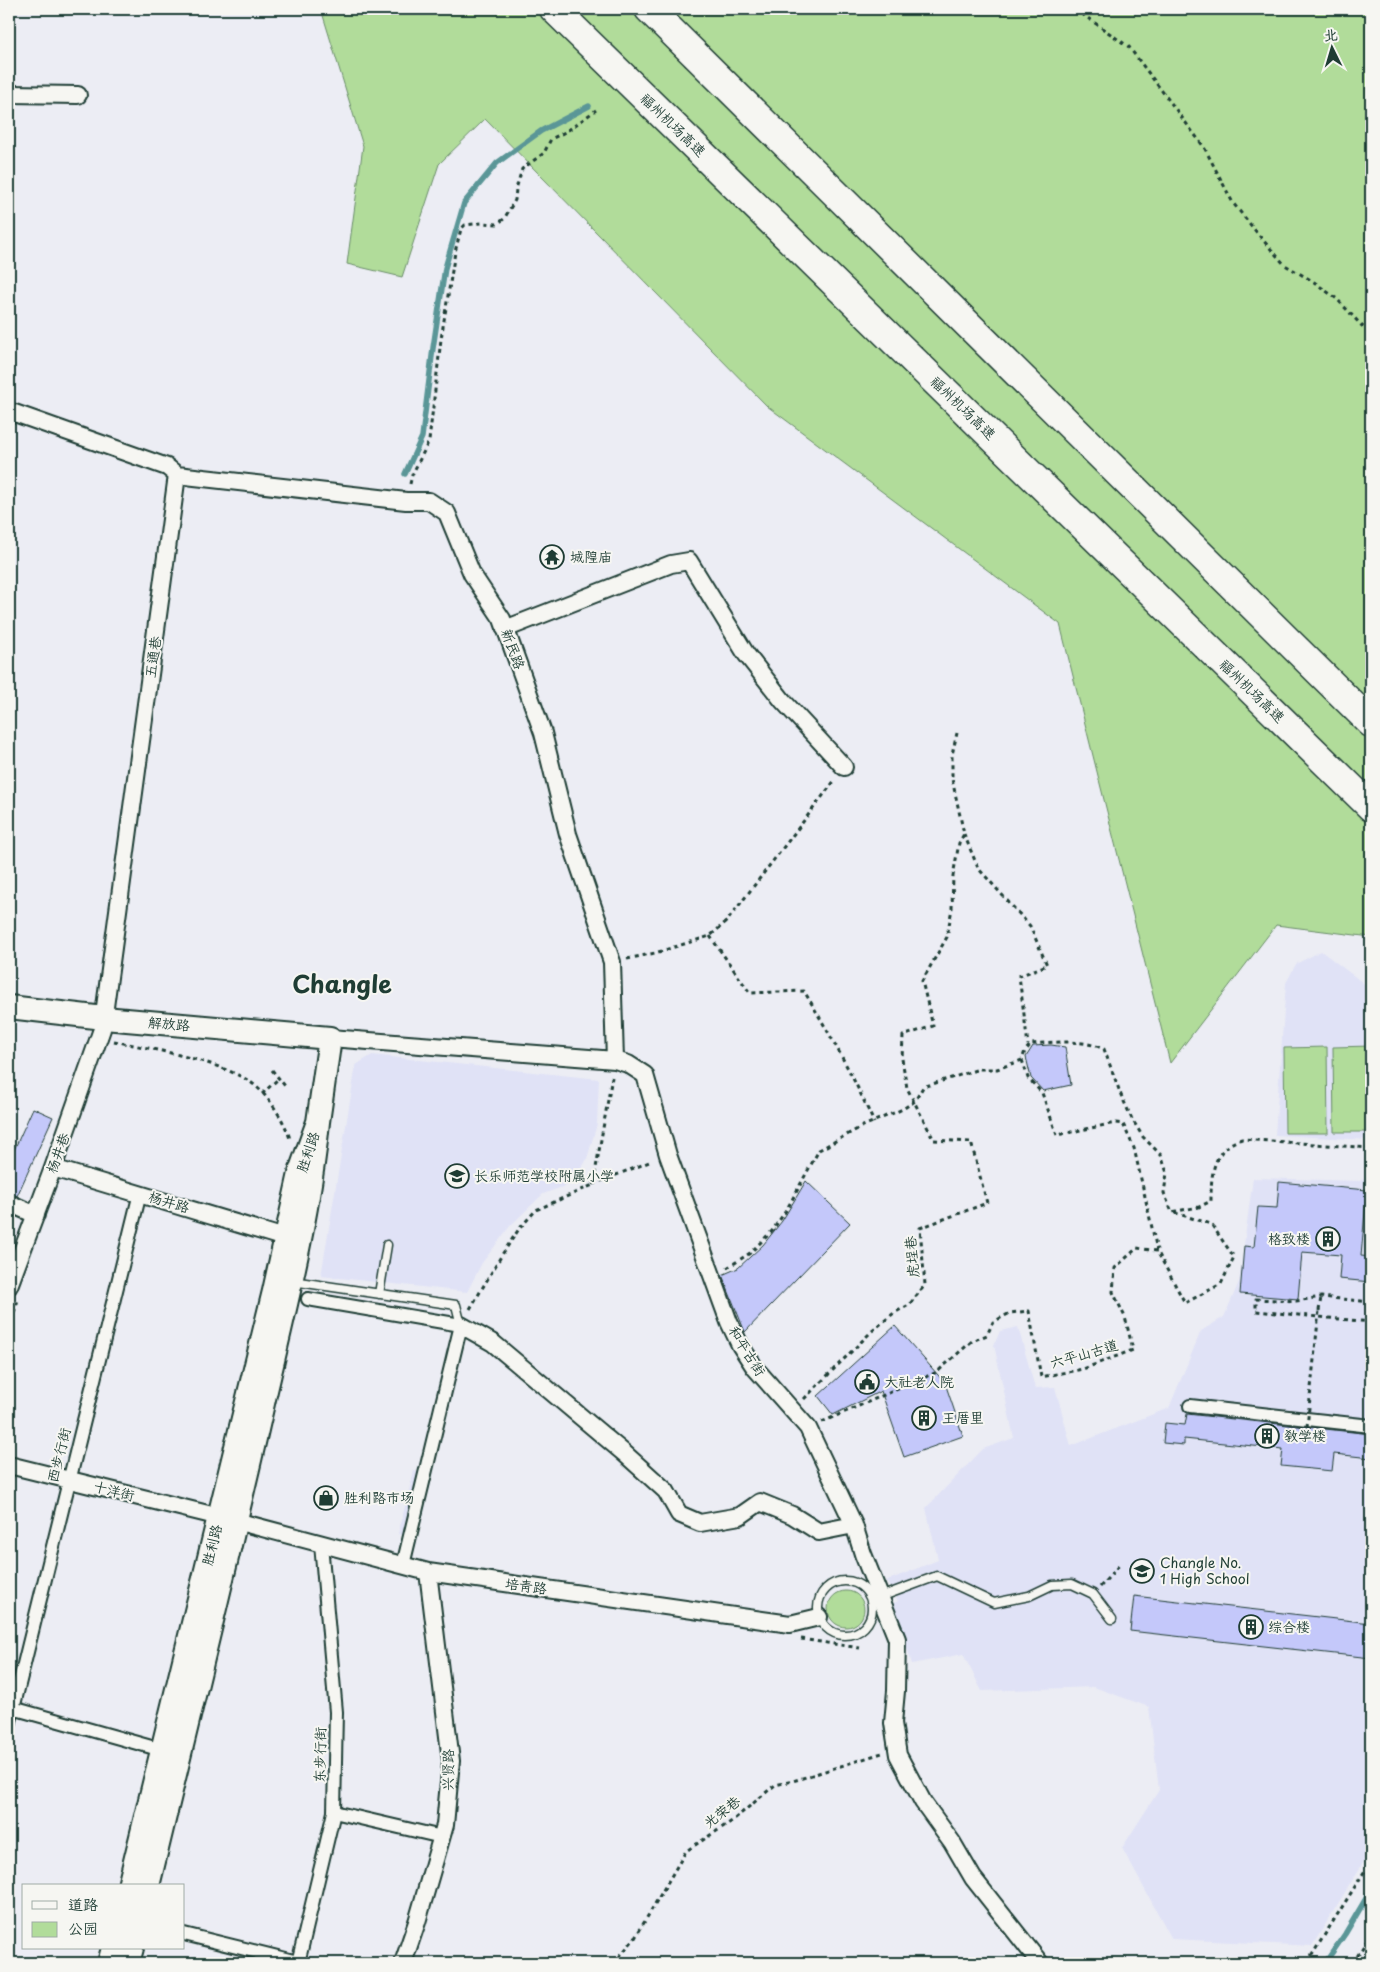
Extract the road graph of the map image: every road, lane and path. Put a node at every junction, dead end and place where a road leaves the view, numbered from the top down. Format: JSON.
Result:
{"nodes":[{"id":1,"x":554,"y":9,"type":"edge"},
{"id":2,"x":649,"y":9,"type":"edge"},
{"id":3,"x":1075,"y":9,"type":"edge"},
{"id":4,"x":9,"y":94,"type":"edge"},
{"id":5,"x":78,"y":95,"type":"dead end"},
{"id":6,"x":596,"y":110,"type":"dead end"},
{"id":7,"x":1371,"y":332,"type":"edge"},
{"id":8,"x":9,"y":411,"type":"edge"},
{"id":9,"x":177,"y":475,"type":"junction"},
{"id":10,"x":406,"y":501,"type":"junction"},
{"id":11,"x":506,"y":629,"type":"junction"},
{"id":12,"x":1371,"y":723,"type":"edge"},
{"id":13,"x":958,"y":733,"type":"dead end"},
{"id":14,"x":844,"y":767,"type":"joint"},
{"id":15,"x":1371,"y":807,"type":"edge"},
{"id":16,"x":964,"y":834,"type":"junction"},
{"id":17,"x":710,"y":936,"type":"junction"},
{"id":18,"x":612,"y":962,"type":"junction"},
{"id":19,"x":9,"y":1007,"type":"edge"},
{"id":20,"x":104,"y":1018,"type":"junction"},
{"id":21,"x":330,"y":1038,"type":"junction"},
{"id":22,"x":98,"y":1040,"type":"junction"},
{"id":23,"x":1028,"y":1046,"type":"junction"},
{"id":24,"x":615,"y":1060,"type":"junction"},
{"id":25,"x":1022,"y":1060,"type":"junction"},
{"id":26,"x":272,"y":1070,"type":"dead end"},
{"id":27,"x":279,"y":1078,"type":"junction"},
{"id":28,"x":286,"y":1086,"type":"dead end"},
{"id":29,"x":262,"y":1094,"type":"junction"},
{"id":30,"x":915,"y":1102,"type":"junction"},
{"id":31,"x":318,"y":1122,"type":"junction"},
{"id":32,"x":874,"y":1123,"type":"junction"},
{"id":33,"x":292,"y":1145,"type":"dead end"},
{"id":34,"x":1371,"y":1148,"type":"edge"},
{"id":35,"x":668,"y":1155,"type":"junction"},
{"id":36,"x":53,"y":1168,"type":"junction"},
{"id":37,"x":593,"y":1185,"type":"junction"},
{"id":38,"x":140,"y":1193,"type":"junction"},
{"id":39,"x":9,"y":1203,"type":"edge"},
{"id":40,"x":1172,"y":1212,"type":"junction"},
{"id":41,"x":36,"y":1215,"type":"junction"},
{"id":42,"x":286,"y":1238,"type":"junction"},
{"id":43,"x":387,"y":1245,"type":"dead end"},
{"id":44,"x":1157,"y":1251,"type":"junction"},
{"id":45,"x":711,"y":1277,"type":"junction"},
{"id":46,"x":290,"y":1281,"type":"junction"},
{"id":47,"x":9,"y":1286,"type":"edge"},
{"id":48,"x":379,"y":1294,"type":"junction"},
{"id":49,"x":1321,"y":1296,"type":"junction"},
{"id":50,"x":308,"y":1299,"type":"dead end"},
{"id":51,"x":1371,"y":1302,"type":"edge"},
{"id":52,"x":1371,"y":1322,"type":"edge"},
{"id":53,"x":461,"y":1325,"type":"junction"},
{"id":54,"x":1190,"y":1406,"type":"dead end"},
{"id":55,"x":793,"y":1410,"type":"junction"},
{"id":56,"x":1371,"y":1426,"type":"edge"},
{"id":57,"x":1307,"y":1427,"type":"dead end"},
{"id":58,"x":808,"y":1428,"type":"junction"},
{"id":59,"x":9,"y":1465,"type":"edge"},
{"id":60,"x":68,"y":1480,"type":"junction"},
{"id":61,"x":228,"y":1519,"type":"junction"},
{"id":62,"x":854,"y":1525,"type":"junction"},
{"id":63,"x":321,"y":1544,"type":"junction"},
{"id":64,"x":1121,"y":1563,"type":"dead end"},
{"id":65,"x":403,"y":1565,"type":"junction"},
{"id":66,"x":428,"y":1572,"type":"junction"},
{"id":67,"x":1093,"y":1594,"type":"junction"},
{"id":68,"x":876,"y":1599,"type":"junction"},
{"id":69,"x":819,"y":1617,"type":"junction"},
{"id":70,"x":1112,"y":1619,"type":"dead end"},
{"id":71,"x":11,"y":1708,"type":"edge"},
{"id":72,"x":9,"y":1725,"type":"edge"},
{"id":73,"x":897,"y":1749,"type":"junction"},
{"id":74,"x":162,"y":1750,"type":"junction"},
{"id":75,"x":334,"y":1812,"type":"junction"},
{"id":76,"x":442,"y":1837,"type":"junction"},
{"id":77,"x":1371,"y":1861,"type":"edge"},
{"id":78,"x":129,"y":1884,"type":"edge"},
{"id":79,"x":148,"y":1884,"type":"edge"},
{"id":80,"x":185,"y":1934,"type":"edge"},
{"id":81,"x":1371,"y":1934,"type":"edge"},
{"id":82,"x":112,"y":1950,"type":"edge"},
{"id":83,"x":131,"y":1950,"type":"edge"},
{"id":84,"x":109,"y":1963,"type":"edge"},
{"id":85,"x":128,"y":1963,"type":"edge"},
{"id":86,"x":298,"y":1963,"type":"edge"},
{"id":87,"x":403,"y":1963,"type":"edge"},
{"id":88,"x":614,"y":1963,"type":"edge"},
{"id":89,"x":1040,"y":1963,"type":"edge"},
{"id":90,"x":1307,"y":1963,"type":"edge"},
{"id":91,"x":1353,"y":1963,"type":"edge"}],
"edges":[{"from":1,"to":15,"type":"highway","name":"福州机场高速"},
{"from":2,"to":12,"type":"highway"},
{"from":3,"to":7,"type":"path"},
{"from":4,"to":5,"type":"street"},
{"from":6,"to":10,"type":"path"},
{"from":8,"to":9,"type":"street"},
{"from":9,"to":10,"type":"street","name":"新民路"},
{"from":9,"to":20,"type":"street","name":"五通巷"},
{"from":10,"to":11,"type":"street","name":"新民路"},
{"from":11,"to":14,"type":"street"},
{"from":11,"to":18,"type":"street","name":"新民路"},
{"from":13,"to":16,"type":"path"},
{"from":14,"to":17,"type":"path"},
{"from":16,"to":23,"type":"path"},
{"from":16,"to":30,"type":"path"},
{"from":17,"to":18,"type":"path"},
{"from":17,"to":32,"type":"path"},
{"from":18,"to":24,"type":"street","name":"新民路"},
{"from":19,"to":20,"type":"main road","name":"解放路"},
{"from":20,"to":21,"type":"main road","name":"解放路"},
{"from":20,"to":22,"type":"street","name":"杨井巷"},
{"from":21,"to":24,"type":"street","name":"和平古街"},
{"from":21,"to":31,"type":"main road"},
{"from":22,"to":29,"type":"path"},
{"from":22,"to":36,"type":"street","name":"杨井巷"},
{"from":23,"to":25,"type":"path"},
{"from":23,"to":40,"type":"path"},
{"from":24,"to":35,"type":"street","name":"和平古街"},
{"from":24,"to":37,"type":"path"},
{"from":25,"to":30,"type":"path"},
{"from":25,"to":44,"type":"path"},
{"from":26,"to":27,"type":"path"},
{"from":27,"to":28,"type":"path"},
{"from":27,"to":29,"type":"path"},
{"from":29,"to":33,"type":"path"},
{"from":30,"to":32,"type":"path"},
{"from":30,"to":55,"type":"path","name":"虎埕巷"},
{"from":31,"to":42,"type":"main road","name":"胜利路"},
{"from":31,"to":46,"type":"main road","name":"胜利路"},
{"from":32,"to":45,"type":"path"},
{"from":34,"to":40,"type":"path"},
{"from":35,"to":37,"type":"path"},
{"from":35,"to":45,"type":"street","name":"和平古街"},
{"from":36,"to":38,"type":"street","name":"杨井路"},
{"from":36,"to":41,"type":"street","name":"杨井巷"},
{"from":37,"to":53,"type":"path"},
{"from":38,"to":42,"type":"street","name":"杨井路"},
{"from":38,"to":60,"type":"street","name":"西步行街"},
{"from":39,"to":41,"type":"street"},
{"from":40,"to":44,"type":"path"},
{"from":41,"to":47,"type":"street","name":"杨井巷"},
{"from":42,"to":61,"type":"main road","name":"胜利路"},
{"from":43,"to":48,"type":"lane"},
{"from":44,"to":58,"type":"path","name":"六平山古道"},
{"from":45,"to":55,"type":"street","name":"和平古街"},
{"from":46,"to":48,"type":"lane"},
{"from":46,"to":61,"type":"main road","name":"胜利路"},
{"from":48,"to":53,"type":"lane"},
{"from":49,"to":51,"type":"path"},
{"from":49,"to":52,"type":"path"},
{"from":49,"to":57,"type":"path","bridge":true},
{"from":50,"to":53,"type":"street"},
{"from":53,"to":62,"type":"street"},
{"from":53,"to":65,"type":"street"},
{"from":54,"to":56,"type":"street"},
{"from":55,"to":58,"type":"street","name":"和平古街"},
{"from":58,"to":62,"type":"street","name":"和平古街"},
{"from":59,"to":60,"type":"street","name":"十洋街"},
{"from":60,"to":61,"type":"street","name":"十洋街"},
{"from":60,"to":71,"type":"street","name":"西步行街"},
{"from":61,"to":63,"type":"street","name":"培青路"},
{"from":61,"to":74,"type":"main road","name":"胜利路"},
{"from":61,"to":79,"type":"main road","name":"胜利路"},
{"from":62,"to":68,"type":"street","name":"和平古街"},
{"from":63,"to":65,"type":"street","name":"培青路"},
{"from":63,"to":75,"type":"street","name":"东步行街"},
{"from":64,"to":67,"type":"path"},
{"from":65,"to":66,"type":"street","name":"培青路"},
{"from":66,"to":69,"type":"street","name":"培青路"},
{"from":66,"to":76,"type":"street","name":"兴贤路"},
{"from":67,"to":68,"type":"lane"},
{"from":67,"to":70,"type":"lane"},
{"from":68,"to":69,"type":"lane"},
{"from":68,"to":69,"type":"lane"},
{"from":68,"to":73,"type":"street","name":"和平古街"},
{"from":71,"to":72,"type":"street","name":"西步行街"},
{"from":71,"to":74,"type":"street"},
{"from":73,"to":88,"type":"path","name":"光荣巷"},
{"from":73,"to":89,"type":"street"},
{"from":74,"to":78,"type":"main road","name":"胜利路"},
{"from":75,"to":76,"type":"street"},
{"from":75,"to":86,"type":"street","name":"东步行街"},
{"from":76,"to":87,"type":"street","name":"兴贤路"},
{"from":77,"to":90,"type":"path"},
{"from":80,"to":86,"type":"street"},
{"from":81,"to":91,"type":"path"},
{"from":82,"to":84,"type":"main road"},
{"from":83,"to":85,"type":"main road"}]}
